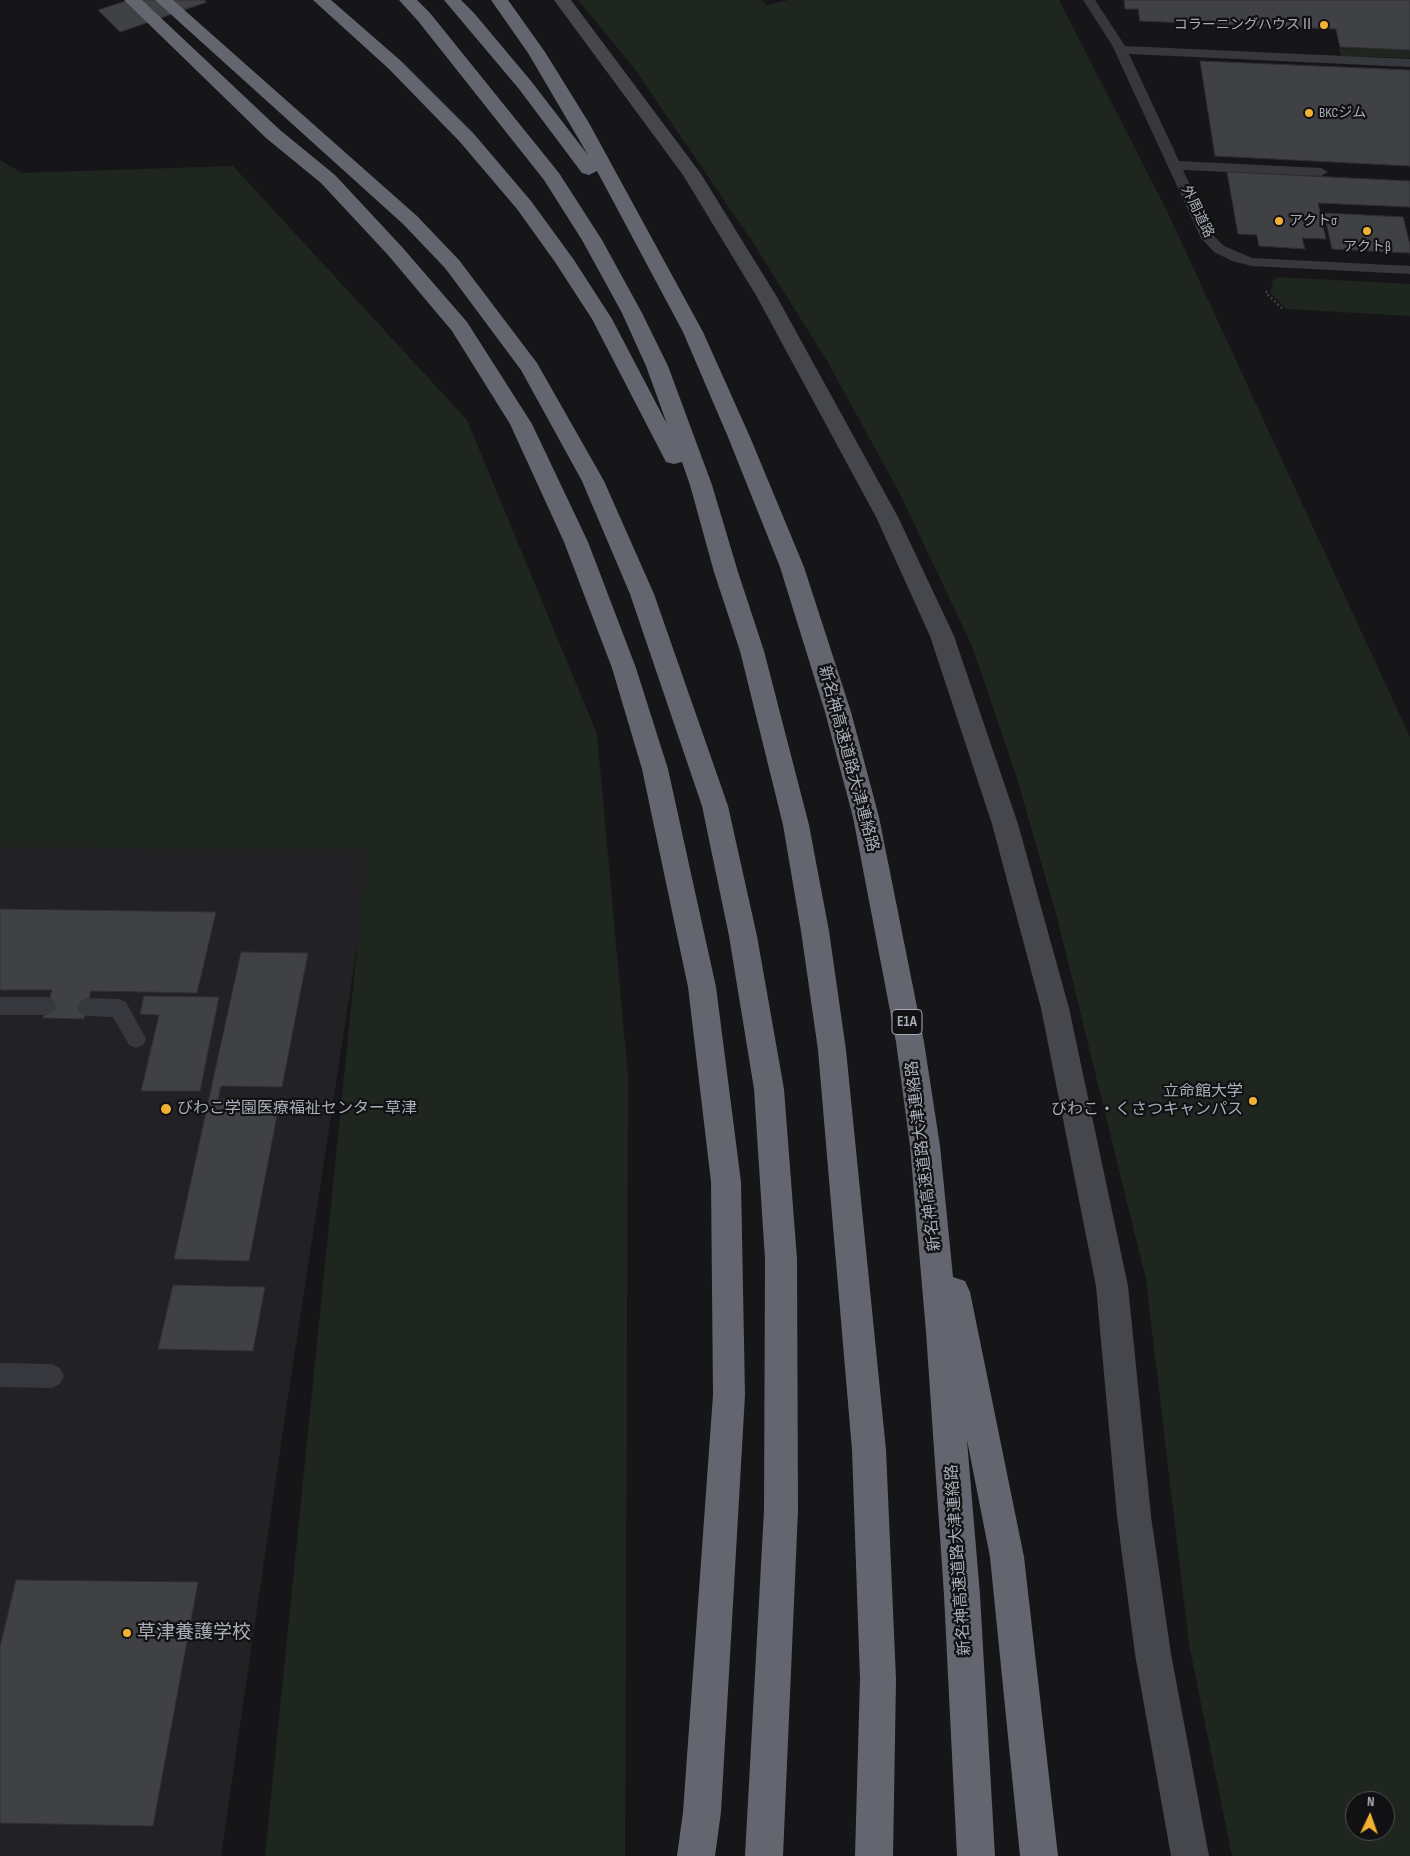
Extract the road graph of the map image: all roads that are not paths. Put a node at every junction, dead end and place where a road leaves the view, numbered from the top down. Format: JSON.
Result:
{"nodes":[{"id":1,"x":321,"y":0,"type":"edge"},
{"id":2,"x":407,"y":0,"type":"edge"},
{"id":3,"x":452,"y":0,"type":"edge"},
{"id":4,"x":498,"y":0,"type":"edge"},
{"id":5,"x":562,"y":0,"type":"edge"},
{"id":6,"x":1089,"y":0,"type":"edge"},
{"id":7,"x":150,"y":3,"type":"edge"},
{"id":8,"x":1120,"y":50,"type":"junction"},
{"id":9,"x":1410,"y":63,"type":"edge"},
{"id":10,"x":1174,"y":165,"type":"junction"},
{"id":11,"x":1321,"y":172,"type":"dead end"},
{"id":12,"x":639,"y":234,"type":"junction"},
{"id":13,"x":1410,"y":270,"type":"edge"},
{"id":14,"x":726,"y":572,"type":"junction"},
{"id":15,"x":0,"y":1006,"type":"edge"},
{"id":16,"x":48,"y":1006,"type":"dead end"},
{"id":17,"x":86,"y":1007,"type":"dead end"},
{"id":18,"x":136,"y":1038,"type":"dead end"},
{"id":19,"x":925,"y":1146,"type":"junction"},
{"id":20,"x":0,"y":1375,"type":"edge"},
{"id":21,"x":52,"y":1376,"type":"dead end"},
{"id":22,"x":696,"y":1856,"type":"edge"},
{"id":23,"x":764,"y":1856,"type":"edge"},
{"id":24,"x":874,"y":1856,"type":"edge"},
{"id":25,"x":976,"y":1856,"type":"edge"},
{"id":26,"x":1039,"y":1856,"type":"edge"},
{"id":27,"x":1190,"y":1856,"type":"edge"}],
"edges":[{"from":1,"to":14,"type":"highway"},
{"from":2,"to":14,"type":"highway"},
{"from":3,"to":12,"type":"highway"},
{"from":4,"to":12,"type":"highway"},
{"from":5,"to":27,"type":"street"},
{"from":6,"to":8,"type":"lane","name":"外周道路"},
{"from":7,"to":22,"type":"highway"},
{"from":7,"to":23,"type":"highway"},
{"from":8,"to":9,"type":"lane"},
{"from":8,"to":10,"type":"lane","name":"外周道路"},
{"from":10,"to":11,"type":"lane"},
{"from":10,"to":13,"type":"lane","name":"外周道路"},
{"from":12,"to":19,"type":"highway","name":"新名神高速道路大津連絡路","number":"E1A"},
{"from":14,"to":24,"type":"highway"},
{"from":15,"to":16,"type":"lane"},
{"from":17,"to":18,"type":"lane"},
{"from":19,"to":25,"type":"highway","name":"新名神高速道路大津連絡路","number":"E1A"},
{"from":19,"to":26,"type":"highway"},
{"from":20,"to":21,"type":"lane"}]}
